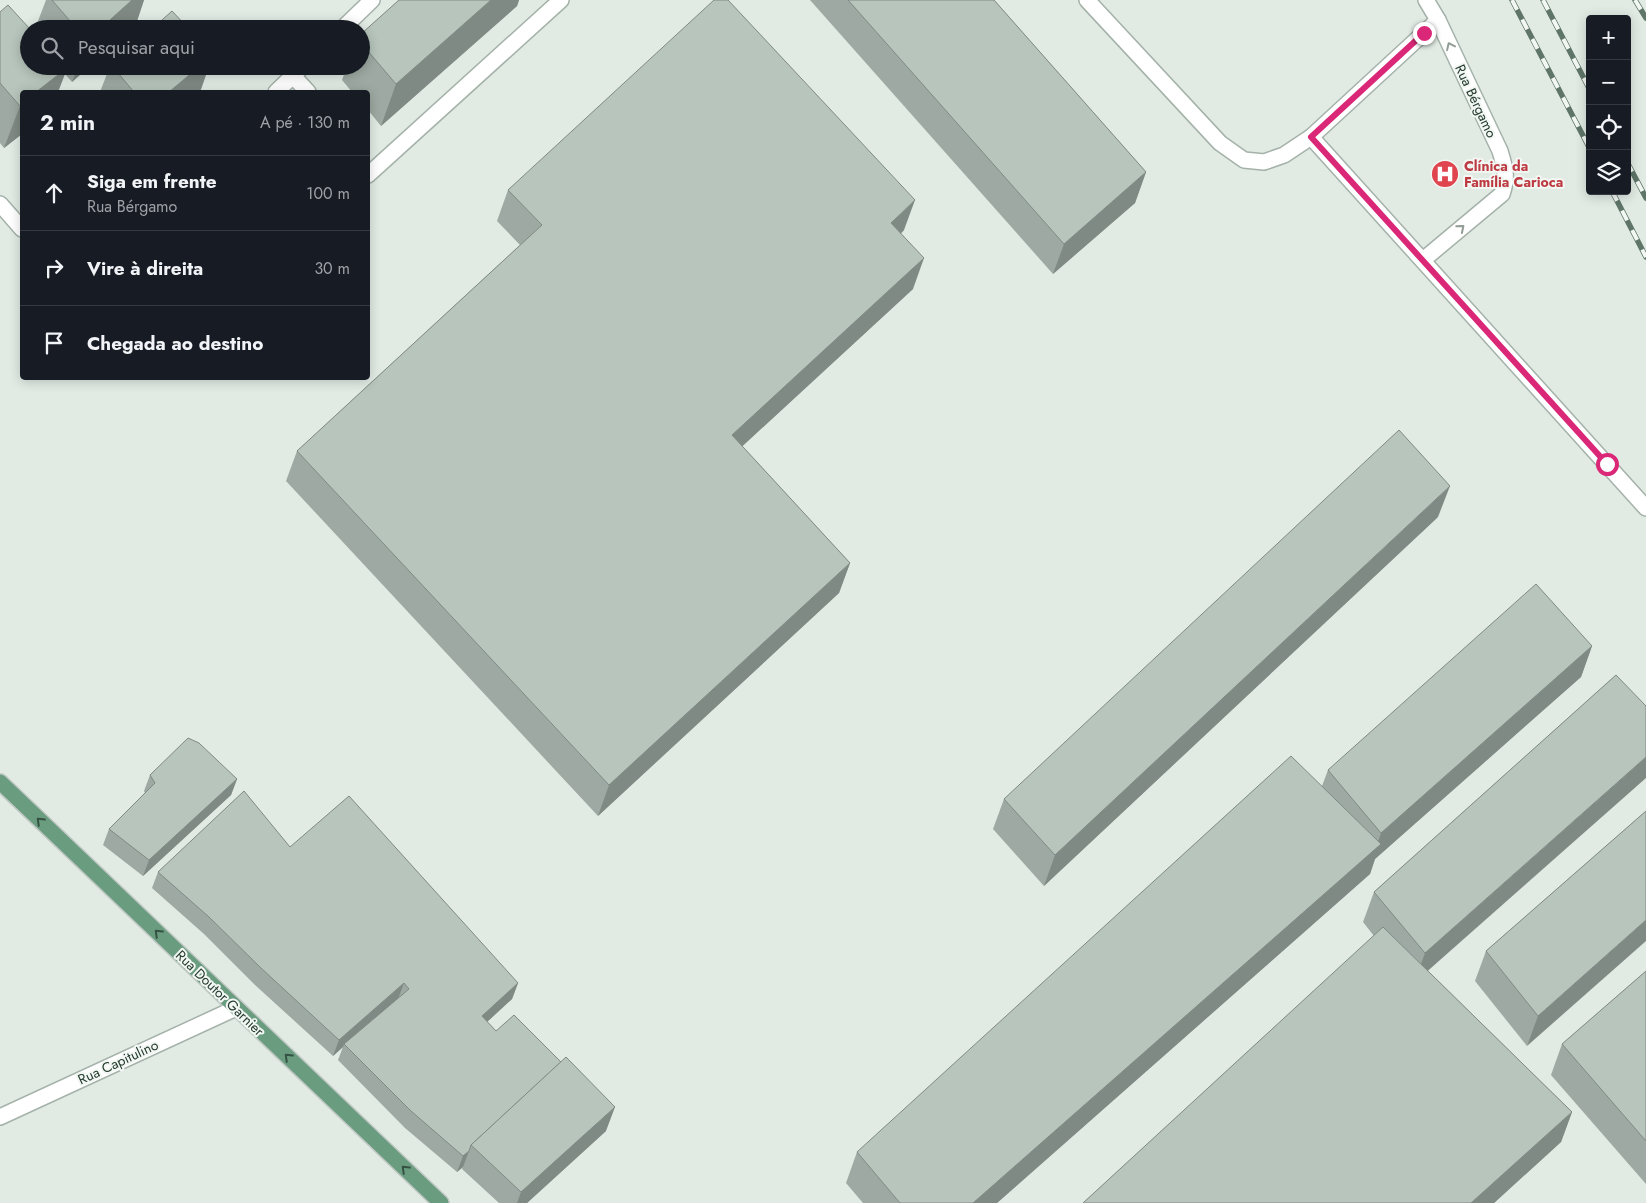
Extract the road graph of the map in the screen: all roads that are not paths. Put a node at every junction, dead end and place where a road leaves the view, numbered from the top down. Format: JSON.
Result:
{"nodes":[{"id":1,"x":372,"y":0,"type":"edge"},
{"id":2,"x":561,"y":0,"type":"edge"},
{"id":3,"x":1087,"y":0,"type":"edge"},
{"id":4,"x":1426,"y":0,"type":"edge"},
{"id":5,"x":351,"y":20,"type":"edge"},
{"id":6,"x":1438,"y":20,"type":"junction"},
{"id":7,"x":294,"y":75,"type":"edge"},
{"id":8,"x":300,"y":75,"type":"edge"},
{"id":9,"x":278,"y":90,"type":"edge"},
{"id":10,"x":307,"y":90,"type":"edge"},
{"id":11,"x":1311,"y":137,"type":"junction"},
{"id":12,"x":370,"y":167,"type":"edge"},
{"id":13,"x":0,"y":204,"type":"edge"},
{"id":14,"x":20,"y":227,"type":"edge"},
{"id":15,"x":1423,"y":260,"type":"junction"},
{"id":16,"x":1646,"y":508,"type":"edge"},
{"id":17,"x":0,"y":782,"type":"edge"},
{"id":18,"x":236,"y":1008,"type":"junction"},
{"id":19,"x":0,"y":1117,"type":"edge"},
{"id":20,"x":441,"y":1203,"type":"edge"}],
"edges":[{"from":1,"to":5,"type":"street"},
{"from":2,"to":12,"type":"street"},
{"from":3,"to":11,"type":"street"},
{"from":4,"to":6,"type":"street","name":"Rua Bérgamo"},
{"from":6,"to":11,"type":"street"},
{"from":15,"to":6,"type":"street","name":"Rua Bérgamo","one_way":true},
{"from":7,"to":9,"type":"street"},
{"from":8,"to":10,"type":"street"},
{"from":11,"to":15,"type":"street"},
{"from":13,"to":14,"type":"street"},
{"from":15,"to":16,"type":"street"},
{"from":18,"to":17,"type":"main road","name":"Rua Doutor Garnier","one_way":true},
{"from":18,"to":19,"type":"street","name":"Rua Capitulino"},
{"from":20,"to":18,"type":"main road","name":"Rua Doutor Garnier","one_way":true}]}
